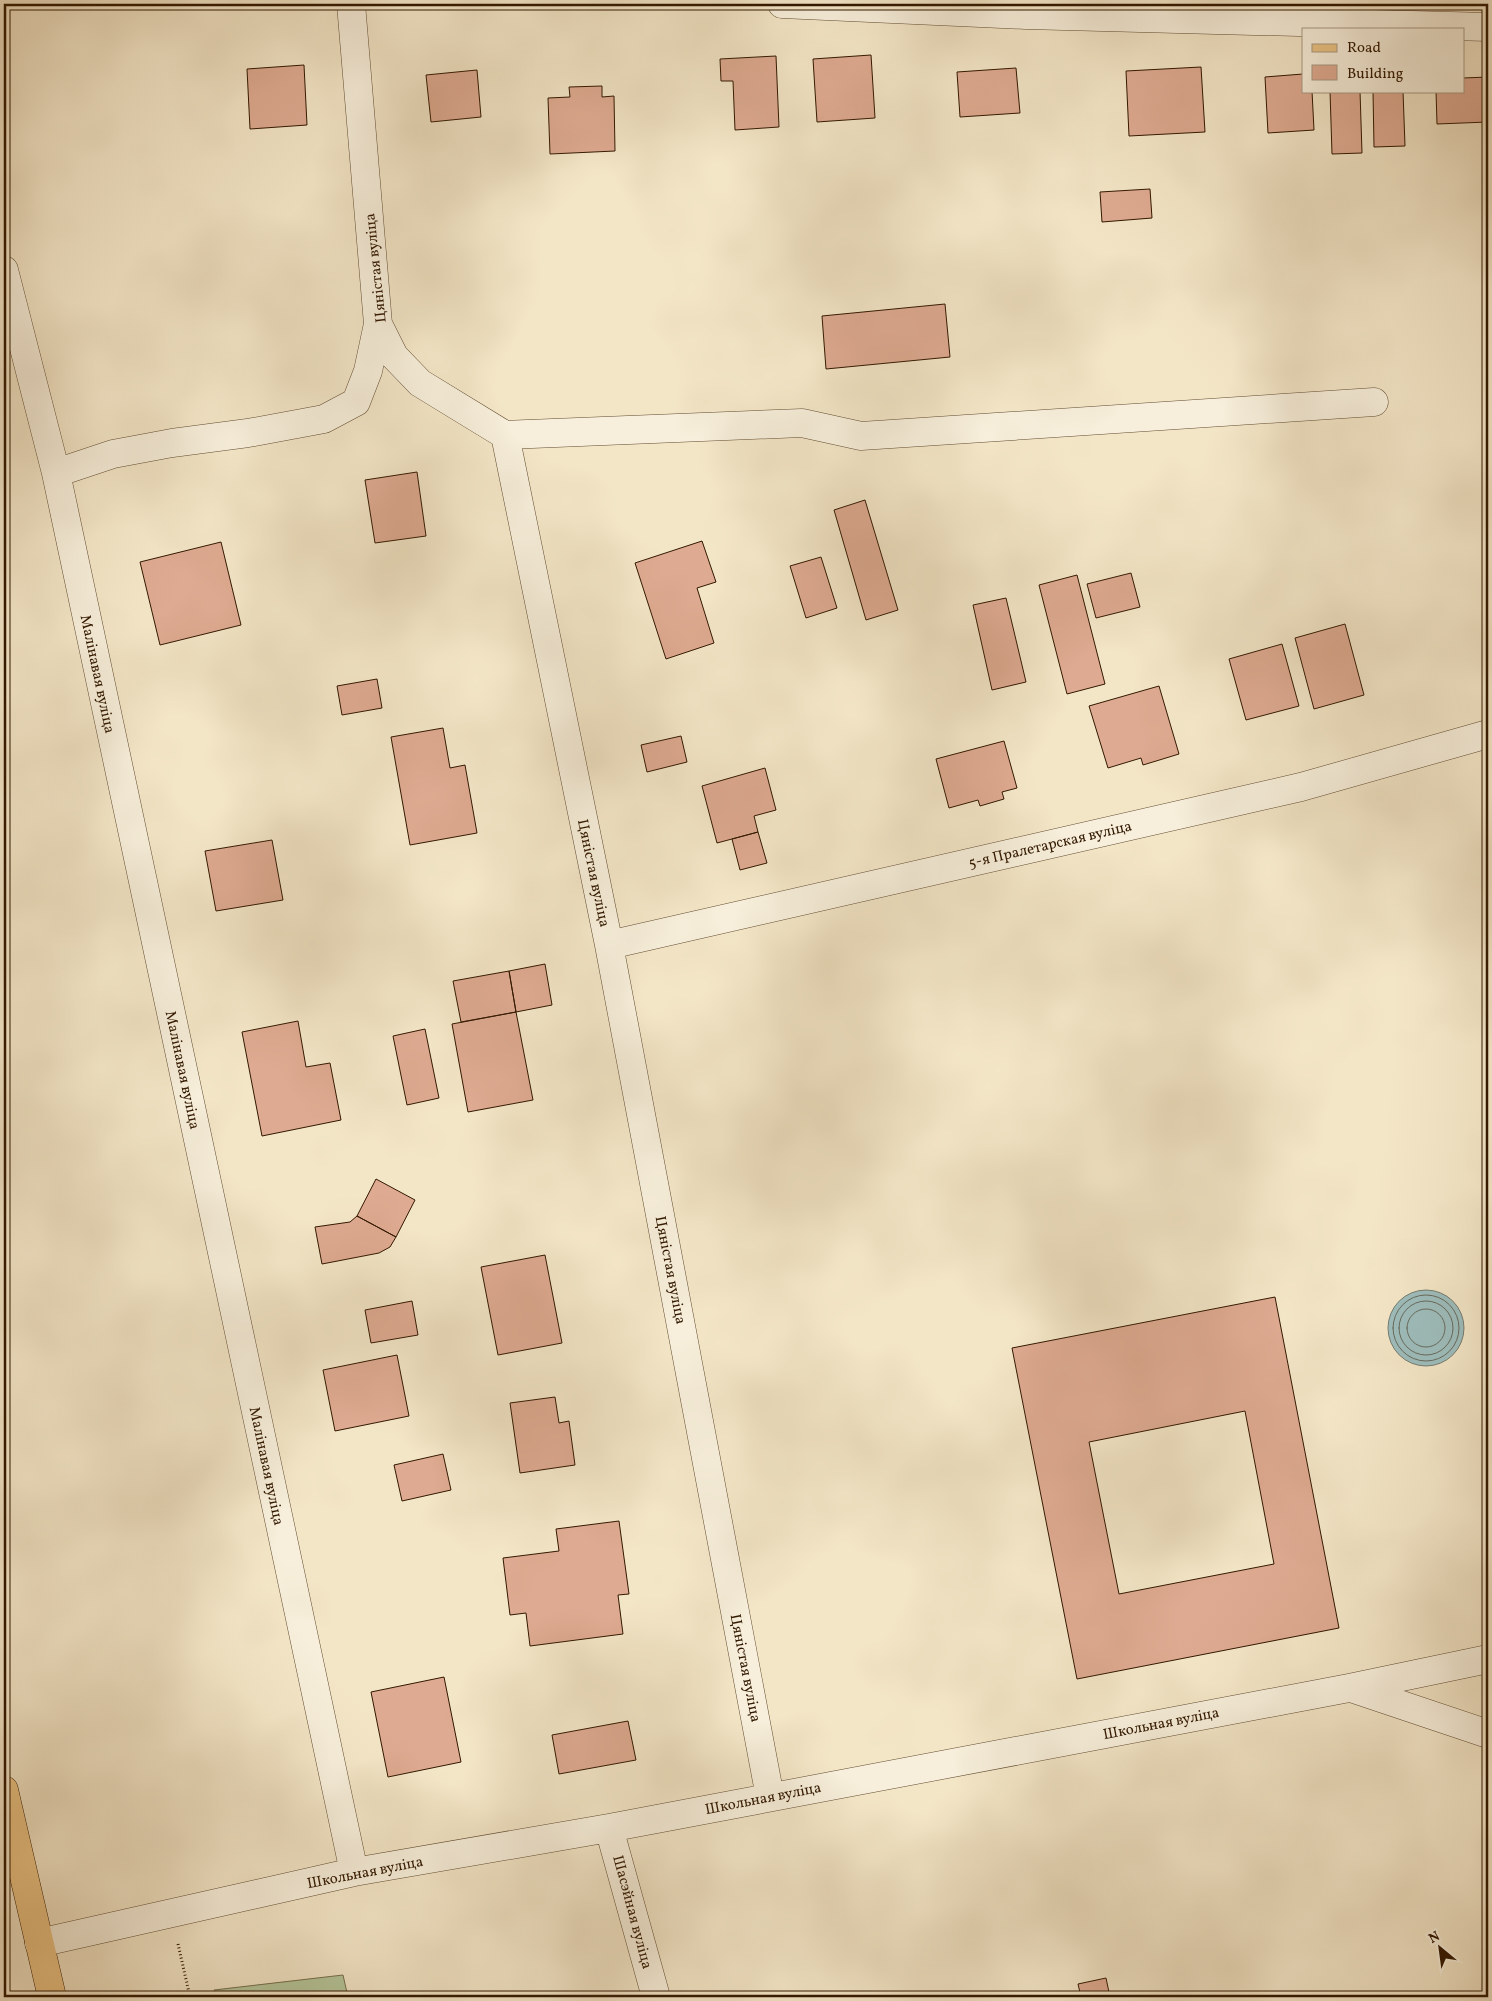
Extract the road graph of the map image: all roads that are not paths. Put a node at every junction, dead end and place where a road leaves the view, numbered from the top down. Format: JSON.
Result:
{"nodes":[{"id":1,"x":350,"y":4,"type":"edge"},
{"id":2,"x":782,"y":4,"type":"edge"},
{"id":3,"x":1488,"y":27,"type":"edge"},
{"id":4,"x":4,"y":270,"type":"edge"},
{"id":5,"x":378,"y":324,"type":"junction"},
{"id":6,"x":1374,"y":402,"type":"dead end"},
{"id":7,"x":505,"y":435,"type":"junction"},
{"id":8,"x":56,"y":473,"type":"junction"},
{"id":9,"x":1488,"y":734,"type":"edge"},
{"id":10,"x":609,"y":944,"type":"junction"},
{"id":11,"x":1488,"y":1659,"type":"edge"},
{"id":12,"x":1349,"y":1688,"type":"junction"},
{"id":13,"x":1488,"y":1734,"type":"edge"},
{"id":14,"x":4,"y":1790,"type":"edge"},
{"id":15,"x":770,"y":1797,"type":"junction"},
{"id":16,"x":610,"y":1828,"type":"junction"},
{"id":17,"x":354,"y":1872,"type":"junction"},
{"id":18,"x":40,"y":1943,"type":"junction"},
{"id":19,"x":52,"y":1997,"type":"edge"},
{"id":20,"x":656,"y":1997,"type":"edge"}],
"edges":[{"from":1,"to":5,"type":"street","name":"Цяністая вуліца"},
{"from":2,"to":3,"type":"street"},
{"from":4,"to":8,"type":"street","name":"Малінавая вуліца"},
{"from":5,"to":7,"type":"street","name":"Цяністая вуліца"},
{"from":5,"to":8,"type":"street"},
{"from":6,"to":7,"type":"street"},
{"from":7,"to":10,"type":"street","name":"Цяністая вуліца"},
{"from":8,"to":17,"type":"street","name":"Малінавая вуліца"},
{"from":9,"to":10,"type":"street","name":"5-я Пралетарская вуліца"},
{"from":10,"to":15,"type":"street","name":"Цяністая вуліца"},
{"from":11,"to":12,"type":"street","name":"Школьная вуліца"},
{"from":12,"to":13,"type":"street"},
{"from":12,"to":15,"type":"street","name":"Школьная вуліца"},
{"from":14,"to":18,"type":"main road"},
{"from":15,"to":16,"type":"street","name":"Школьная вуліца"},
{"from":16,"to":17,"type":"street","name":"Школьная вуліца"},
{"from":16,"to":20,"type":"street","name":"Шасэйная вуліца"},
{"from":17,"to":18,"type":"street","name":"Школьная вуліца"},
{"from":18,"to":19,"type":"main road"}]}
